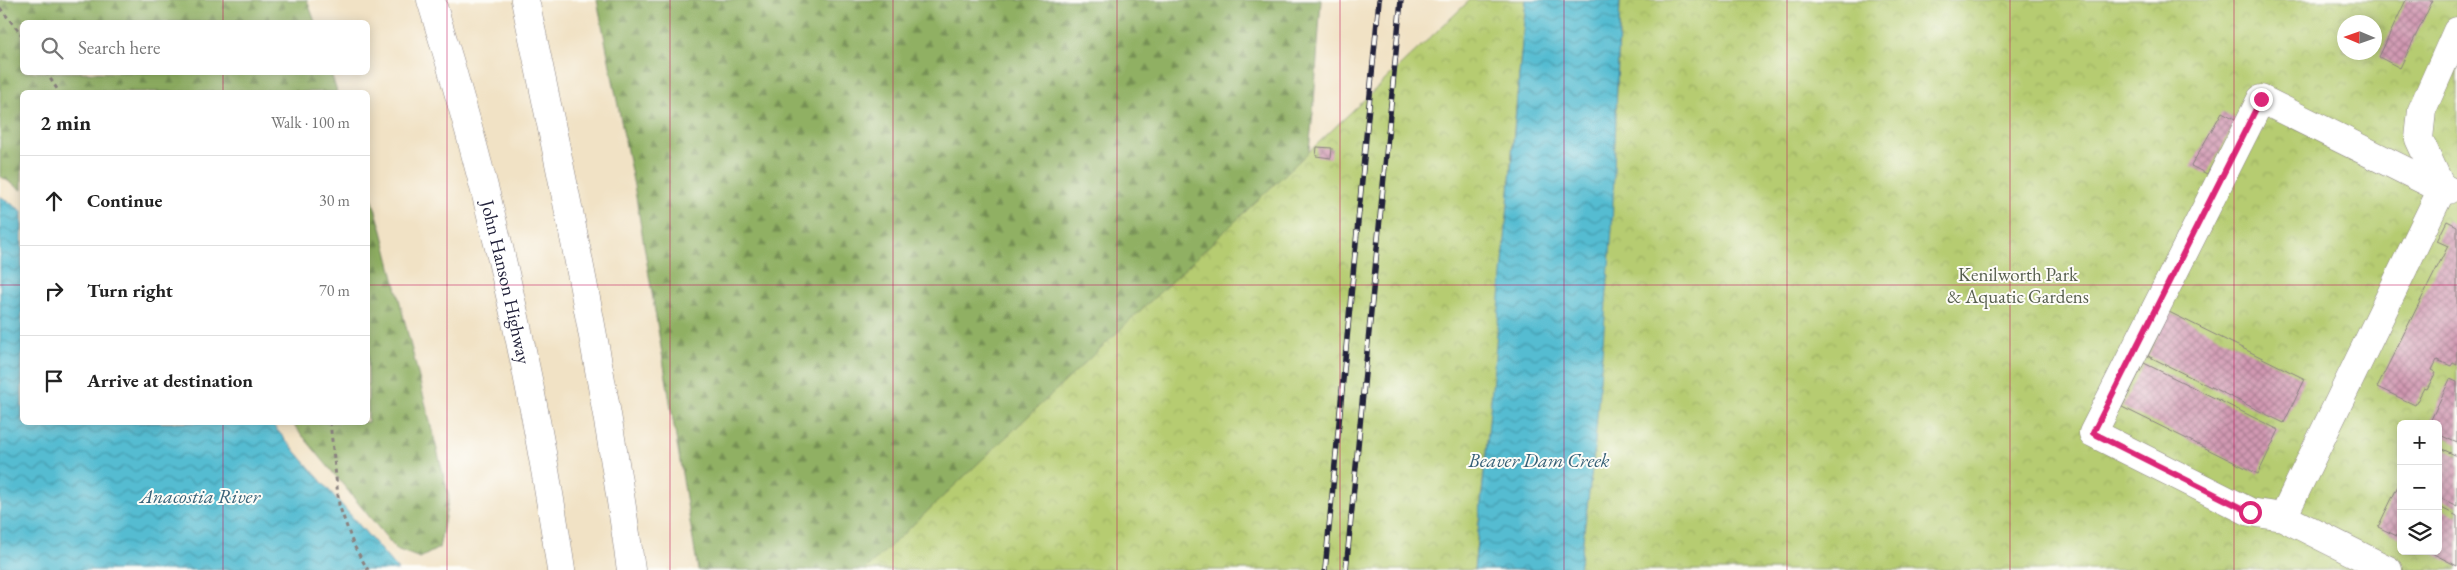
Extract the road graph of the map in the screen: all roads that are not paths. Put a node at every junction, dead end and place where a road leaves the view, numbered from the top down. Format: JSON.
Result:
{"nodes":[{"id":1,"x":430,"y":0,"type":"edge"},
{"id":2,"x":525,"y":0,"type":"edge"},
{"id":3,"x":2457,"y":31,"type":"edge"},
{"id":4,"x":2450,"y":190,"type":"edge"},
{"id":5,"x":2283,"y":517,"type":"junction"},
{"id":6,"x":561,"y":570,"type":"edge"},
{"id":7,"x":631,"y":570,"type":"edge"},
{"id":8,"x":2388,"y":570,"type":"edge"}],
"edges":[{"from":1,"to":6,"type":"main road","name":"John Hanson Highway"},
{"from":2,"to":7,"type":"main road"},
{"from":3,"to":4,"type":"main road"},
{"from":4,"to":5,"type":"main road"},
{"from":4,"to":5,"type":"main road"},
{"from":5,"to":8,"type":"main road"}]}
